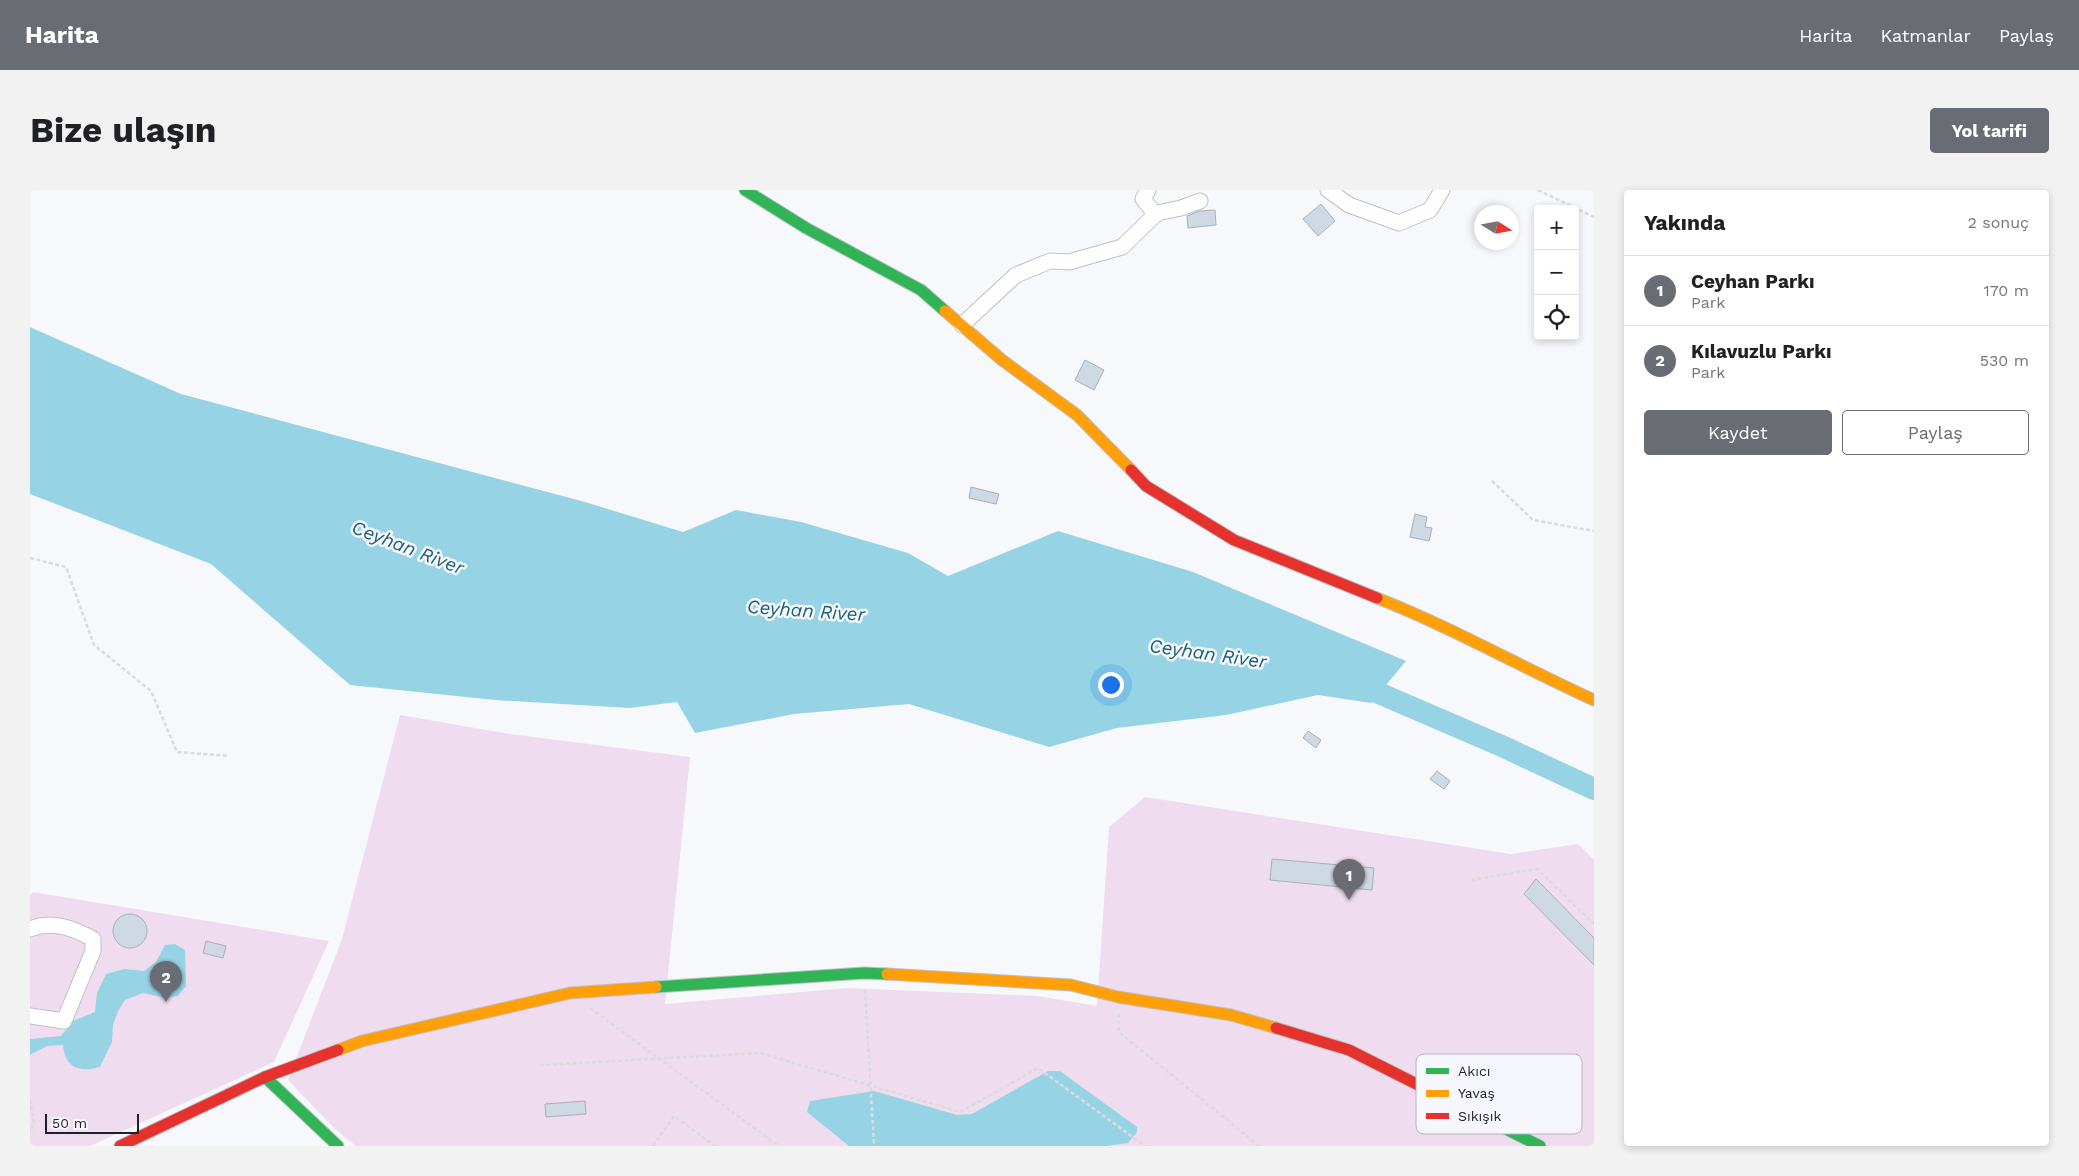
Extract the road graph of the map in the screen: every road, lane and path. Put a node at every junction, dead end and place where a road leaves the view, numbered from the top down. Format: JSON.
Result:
{"nodes":[{"id":1,"x":745,"y":190,"type":"edge"},
{"id":2,"x":1148,"y":190,"type":"edge"},
{"id":3,"x":1328,"y":190,"type":"edge"},
{"id":4,"x":1442,"y":190,"type":"edge"},
{"id":5,"x":1538,"y":190,"type":"edge"},
{"id":6,"x":1200,"y":201,"type":"dead end"},
{"id":7,"x":1156,"y":215,"type":"junction"},
{"id":8,"x":1594,"y":217,"type":"edge"},
{"id":9,"x":962,"y":325,"type":"junction"},
{"id":10,"x":1492,"y":481,"type":"dead end"},
{"id":11,"x":1594,"y":531,"type":"edge"},
{"id":12,"x":30,"y":558,"type":"edge"},
{"id":13,"x":1594,"y":700,"type":"edge"},
{"id":14,"x":229,"y":756,"type":"dead end"},
{"id":15,"x":1471,"y":880,"type":"dead end"},
{"id":16,"x":1594,"y":924,"type":"edge"},
{"id":17,"x":30,"y":929,"type":"edge"},
{"id":18,"x":864,"y":973,"type":"junction"},
{"id":19,"x":570,"y":993,"type":"junction"},
{"id":20,"x":1118,"y":997,"type":"junction"},
{"id":21,"x":30,"y":1016,"type":"edge"},
{"id":22,"x":660,"y":1060,"type":"junction"},
{"id":23,"x":540,"y":1065,"type":"dead end"},
{"id":24,"x":265,"y":1077,"type":"junction"},
{"id":25,"x":1416,"y":1084,"type":"edge"},
{"id":26,"x":870,"y":1085,"type":"junction"},
{"id":27,"x":30,"y":1100,"type":"edge"},
{"id":28,"x":30,"y":1132,"type":"edge"},
{"id":29,"x":1516,"y":1134,"type":"edge"},
{"id":30,"x":120,"y":1146,"type":"edge"},
{"id":31,"x":338,"y":1146,"type":"edge"},
{"id":32,"x":653,"y":1146,"type":"edge"},
{"id":33,"x":715,"y":1146,"type":"edge"},
{"id":34,"x":779,"y":1146,"type":"edge"},
{"id":35,"x":874,"y":1146,"type":"edge"},
{"id":36,"x":1145,"y":1146,"type":"edge"},
{"id":37,"x":1259,"y":1146,"type":"edge"},
{"id":38,"x":1540,"y":1146,"type":"edge"}],
"edges":[{"from":1,"to":9,"type":"street"},
{"from":2,"to":7,"type":"street"},
{"from":3,"to":4,"type":"street"},
{"from":5,"to":8,"type":"path"},
{"from":6,"to":7,"type":"street"},
{"from":7,"to":9,"type":"street"},
{"from":9,"to":13,"type":"street"},
{"from":10,"to":11,"type":"path"},
{"from":12,"to":14,"type":"path"},
{"from":15,"to":16,"type":"path"},
{"from":17,"to":21,"type":"street"},
{"from":18,"to":19,"type":"street"},
{"from":18,"to":20,"type":"street"},
{"from":18,"to":26,"type":"path"},
{"from":19,"to":22,"type":"path"},
{"from":19,"to":24,"type":"street"},
{"from":20,"to":25,"type":"street"},
{"from":20,"to":37,"type":"path"},
{"from":22,"to":23,"type":"path"},
{"from":22,"to":26,"type":"path"},
{"from":22,"to":34,"type":"path"},
{"from":24,"to":30,"type":"street"},
{"from":24,"to":31,"type":"street"},
{"from":26,"to":35,"type":"path"},
{"from":26,"to":36,"type":"path"},
{"from":27,"to":28,"type":"path"},
{"from":29,"to":38,"type":"street"},
{"from":32,"to":33,"type":"path"}]}
